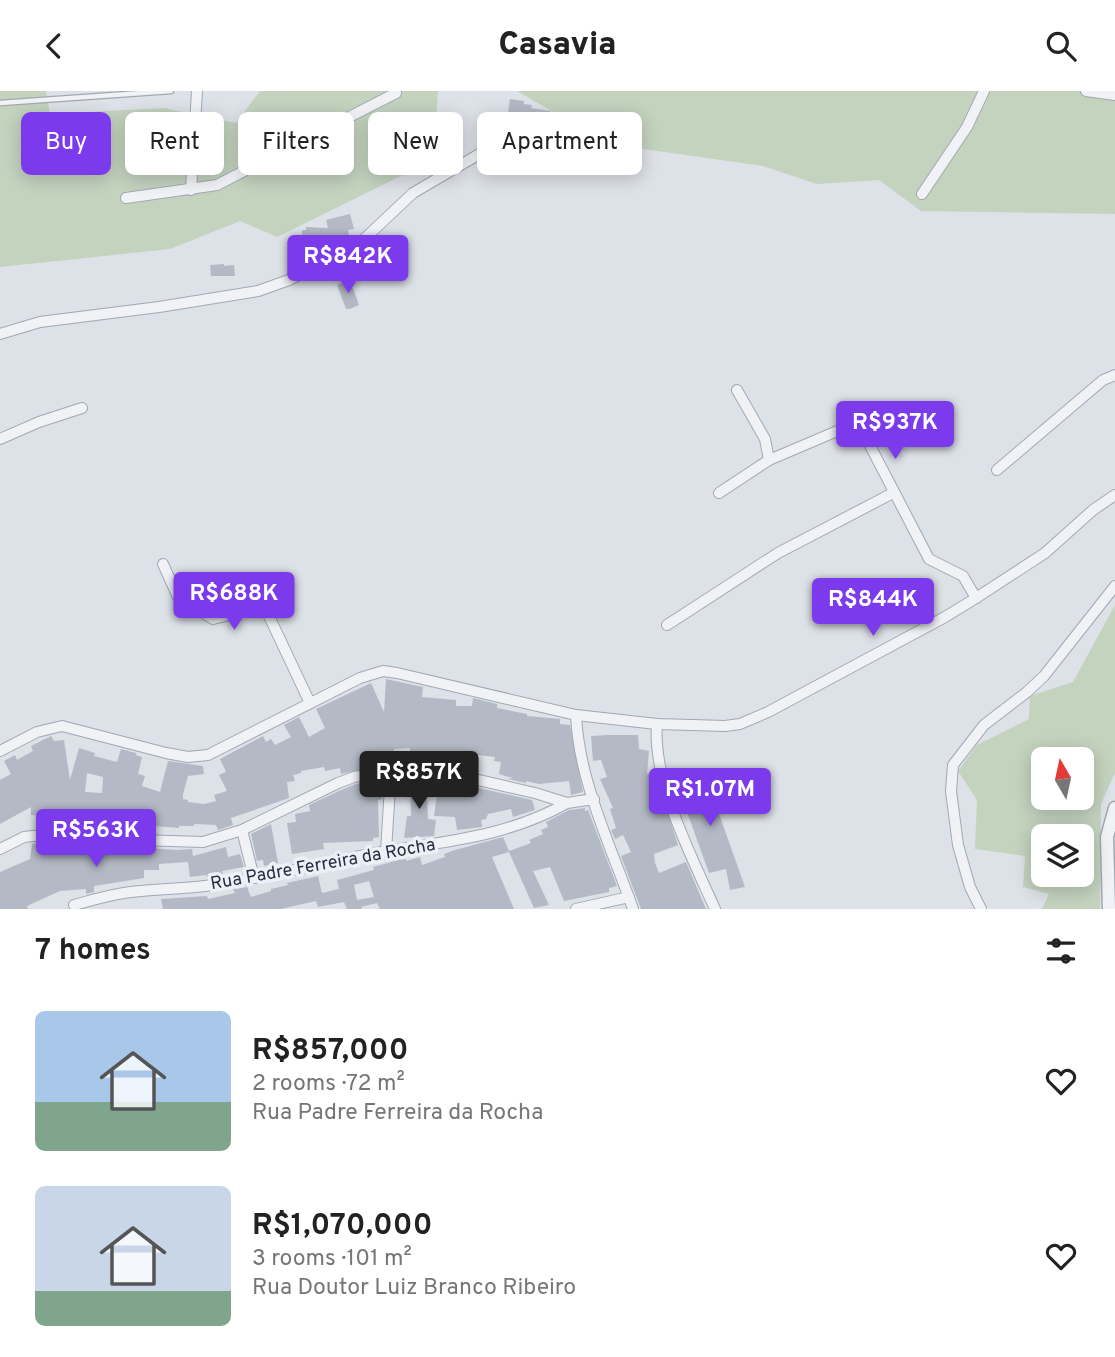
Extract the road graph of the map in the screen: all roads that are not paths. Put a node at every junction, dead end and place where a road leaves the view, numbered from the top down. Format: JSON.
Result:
{"nodes":[{"id":1,"x":171,"y":91,"type":"edge"},
{"id":2,"x":197,"y":91,"type":"edge"},
{"id":3,"x":984,"y":91,"type":"edge"},
{"id":4,"x":1086,"y":91,"type":"edge"},
{"id":5,"x":396,"y":93,"type":"dead end"},
{"id":6,"x":1115,"y":95,"type":"edge"},
{"id":7,"x":0,"y":103,"type":"edge"},
{"id":8,"x":477,"y":155,"type":"edge"},
{"id":9,"x":191,"y":190,"type":"junction"},
{"id":10,"x":922,"y":194,"type":"dead end"},
{"id":11,"x":126,"y":198,"type":"dead end"},
{"id":12,"x":0,"y":334,"type":"edge"},
{"id":13,"x":1115,"y":375,"type":"edge"},
{"id":14,"x":737,"y":390,"type":"dead end"},
{"id":15,"x":82,"y":408,"type":"dead end"},
{"id":16,"x":0,"y":439,"type":"edge"},
{"id":17,"x":769,"y":460,"type":"junction"},
{"id":18,"x":997,"y":470,"type":"dead end"},
{"id":19,"x":719,"y":493,"type":"dead end"},
{"id":20,"x":893,"y":493,"type":"junction"},
{"id":21,"x":1114,"y":498,"type":"edge"},
{"id":22,"x":163,"y":564,"type":"dead end"},
{"id":23,"x":1115,"y":586,"type":"edge"},
{"id":24,"x":976,"y":598,"type":"junction"},
{"id":25,"x":667,"y":625,"type":"dead end"},
{"id":26,"x":310,"y":703,"type":"junction"},
{"id":27,"x":576,"y":715,"type":"junction"},
{"id":28,"x":657,"y":724,"type":"junction"},
{"id":29,"x":0,"y":751,"type":"edge"},
{"id":30,"x":391,"y":771,"type":"junction"},
{"id":31,"x":594,"y":799,"type":"junction"},
{"id":32,"x":566,"y":803,"type":"junction"},
{"id":33,"x":1115,"y":808,"type":"edge"},
{"id":34,"x":242,"y":830,"type":"junction"},
{"id":35,"x":0,"y":849,"type":"edge"},
{"id":36,"x":386,"y":851,"type":"junction"},
{"id":37,"x":254,"y":878,"type":"junction"},
{"id":38,"x":629,"y":897,"type":"junction"},
{"id":39,"x":74,"y":905,"type":"dead end"},
{"id":40,"x":576,"y":909,"type":"edge"},
{"id":41,"x":633,"y":909,"type":"edge"},
{"id":42,"x":715,"y":909,"type":"edge"},
{"id":43,"x":981,"y":909,"type":"edge"},
{"id":44,"x":1109,"y":909,"type":"edge"}],
"edges":[{"from":1,"to":7,"type":"lane"},
{"from":2,"to":9,"type":"street"},
{"from":3,"to":10,"type":"street"},
{"from":4,"to":6,"type":"street"},
{"from":5,"to":9,"type":"street"},
{"from":8,"to":12,"type":"street"},
{"from":9,"to":11,"type":"street"},
{"from":13,"to":18,"type":"street"},
{"from":14,"to":17,"type":"street"},
{"from":15,"to":16,"type":"street"},
{"from":17,"to":19,"type":"street"},
{"from":17,"to":20,"type":"street"},
{"from":20,"to":24,"type":"street"},
{"from":20,"to":25,"type":"street"},
{"from":21,"to":24,"type":"street"},
{"from":22,"to":26,"type":"street"},
{"from":23,"to":43,"type":"street"},
{"from":24,"to":28,"type":"street"},
{"from":26,"to":27,"type":"street"},
{"from":26,"to":29,"type":"street"},
{"from":27,"to":28,"type":"street"},
{"from":27,"to":31,"type":"street"},
{"from":28,"to":42,"type":"street"},
{"from":30,"to":32,"type":"street","name":"Rua Padre Ferreira da Rocha"},
{"from":30,"to":34,"type":"street","name":"Rua Padre Ferreira da Rocha"},
{"from":30,"to":36,"type":"street"},
{"from":31,"to":32,"type":"street","name":"Rua Padre Ferreira da Rocha"},
{"from":31,"to":38,"type":"street"},
{"from":32,"to":36,"type":"street","name":"Rua Padre Ferreira da Rocha"},
{"from":33,"to":44,"type":"street"},
{"from":34,"to":35,"type":"street","name":"Rua Padre Ferreira da Rocha"},
{"from":34,"to":37,"type":"street"},
{"from":36,"to":37,"type":"street","name":"Rua Padre Ferreira da Rocha"},
{"from":37,"to":39,"type":"street","name":"Rua Padre Ferreira da Rocha"},
{"from":38,"to":40,"type":"street"},
{"from":38,"to":41,"type":"street"}]}
